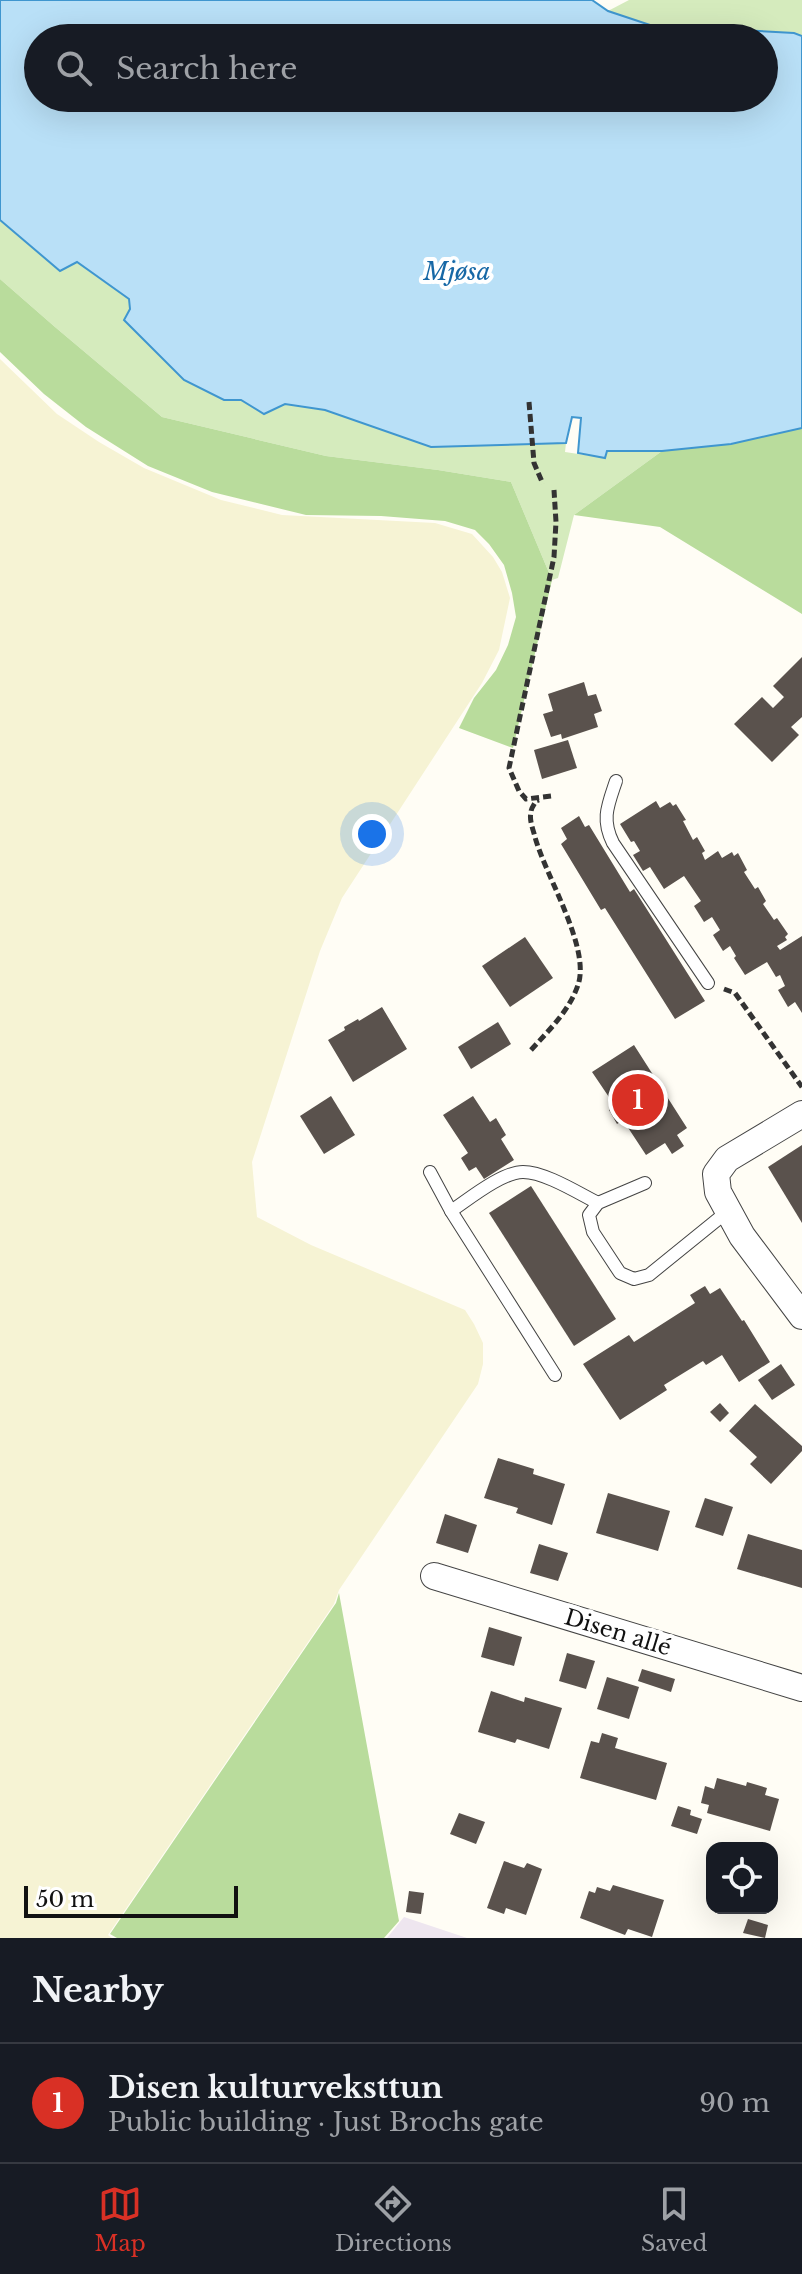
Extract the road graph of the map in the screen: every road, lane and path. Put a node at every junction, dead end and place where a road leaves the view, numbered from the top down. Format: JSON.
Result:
{"nodes":[{"id":1,"x":529,"y":402,"type":"dead end"},
{"id":2,"x":543,"y":484,"type":"dead end"},
{"id":3,"x":554,"y":490,"type":"dead end"},
{"id":4,"x":616,"y":781,"type":"dead end"},
{"id":5,"x":708,"y":983,"type":"joint"},
{"id":6,"x":531,"y":1050,"type":"dead end"},
{"id":7,"x":802,"y":1087,"type":"edge"},
{"id":8,"x":802,"y":1114,"type":"edge"},
{"id":9,"x":430,"y":1172,"type":"dead end"},
{"id":10,"x":645,"y":1183,"type":"dead end"},
{"id":11,"x":598,"y":1203,"type":"junction"},
{"id":12,"x":451,"y":1211,"type":"junction"},
{"id":13,"x":728,"y":1211,"type":"junction"},
{"id":14,"x":802,"y":1316,"type":"edge"},
{"id":15,"x":555,"y":1375,"type":"dead end"},
{"id":16,"x":434,"y":1576,"type":"dead end"},
{"id":17,"x":802,"y":1688,"type":"edge"}],
"edges":[{"from":1,"to":2,"type":"path"},
{"from":3,"to":6,"type":"path"},
{"from":4,"to":5,"type":"lane"},
{"from":5,"to":7,"type":"path"},
{"from":8,"to":13,"type":"street"},
{"from":9,"to":12,"type":"lane"},
{"from":10,"to":11,"type":"lane"},
{"from":11,"to":12,"type":"lane"},
{"from":11,"to":13,"type":"lane"},
{"from":12,"to":15,"type":"lane"},
{"from":13,"to":14,"type":"street"},
{"from":16,"to":17,"type":"street","name":"Disen allé"}]}
